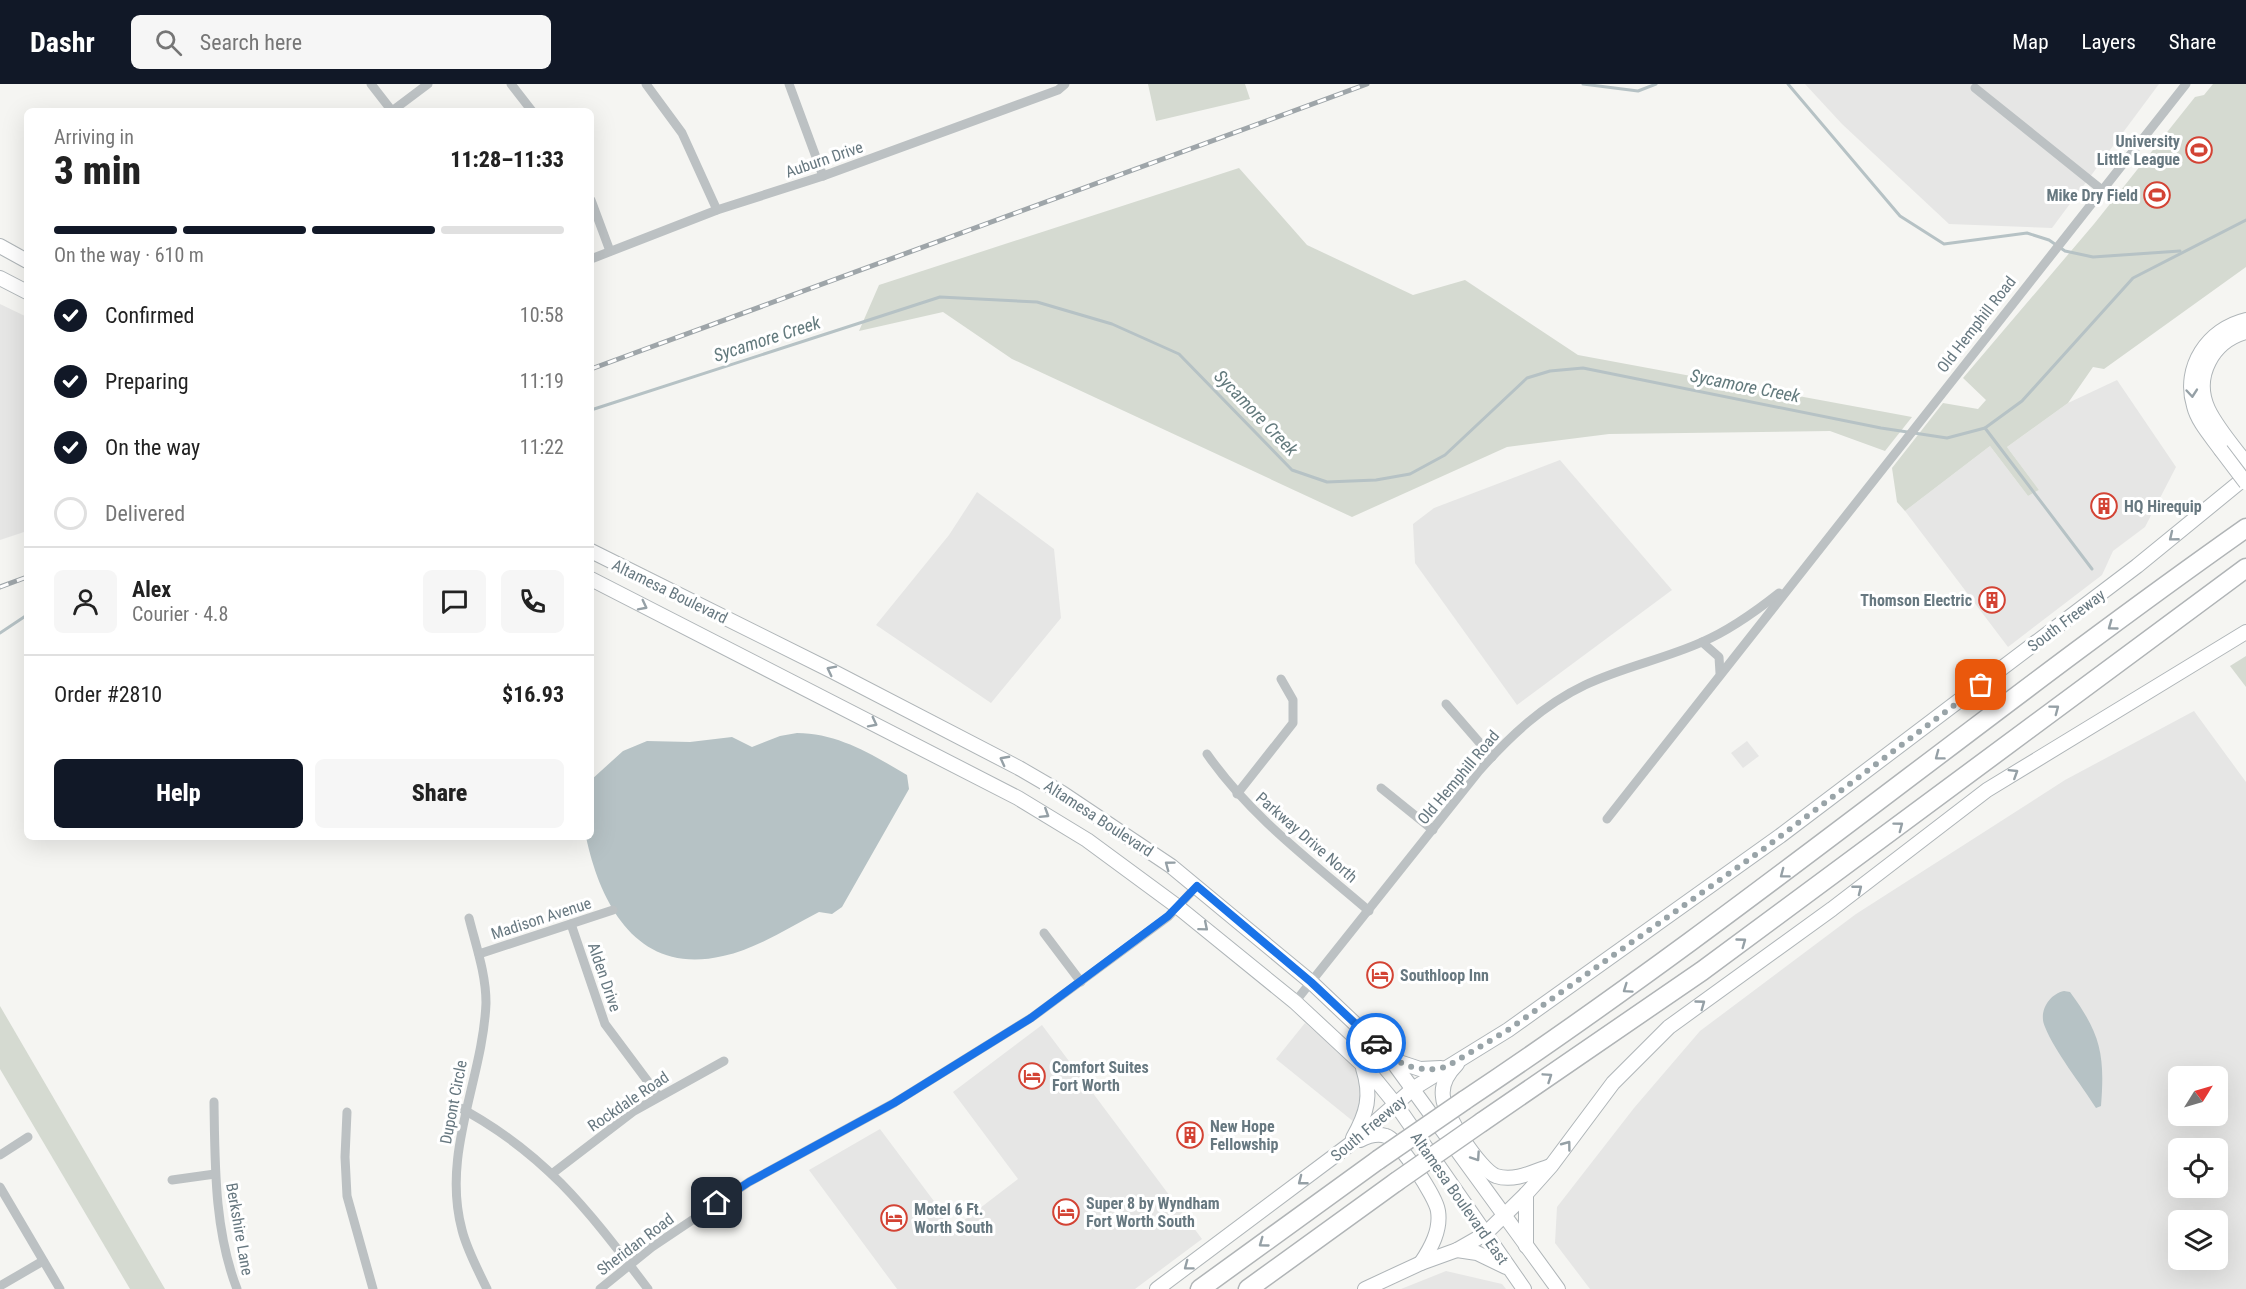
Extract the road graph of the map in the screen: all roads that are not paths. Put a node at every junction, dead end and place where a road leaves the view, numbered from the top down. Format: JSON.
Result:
{"nodes":[{"id":1,"x":371,"y":84,"type":"edge"},
{"id":2,"x":428,"y":84,"type":"edge"},
{"id":3,"x":512,"y":84,"type":"edge"},
{"id":4,"x":646,"y":84,"type":"edge"},
{"id":5,"x":789,"y":84,"type":"edge"},
{"id":6,"x":1065,"y":84,"type":"edge"},
{"id":7,"x":2186,"y":84,"type":"edge"},
{"id":8,"x":1975,"y":88,"type":"dead end"},
{"id":9,"x":390,"y":108,"type":"edge"},
{"id":10,"x":396,"y":108,"type":"edge"},
{"id":11,"x":530,"y":108,"type":"edge"},
{"id":12,"x":823,"y":176,"type":"junction"},
{"id":13,"x":2102,"y":190,"type":"junction"},
{"id":14,"x":594,"y":208,"type":"edge"},
{"id":15,"x":717,"y":210,"type":"junction"},
{"id":16,"x":0,"y":246,"type":"edge"},
{"id":17,"x":610,"y":251,"type":"junction"},
{"id":18,"x":594,"y":258,"type":"edge"},
{"id":19,"x":24,"y":259,"type":"edge"},
{"id":20,"x":0,"y":278,"type":"edge"},
{"id":21,"x":24,"y":290,"type":"edge"},
{"id":22,"x":2246,"y":320,"type":"edge"},
{"id":23,"x":2246,"y":332,"type":"edge"},
{"id":24,"x":2226,"y":446,"type":"junction"},
{"id":25,"x":2246,"y":463,"type":"edge"},
{"id":26,"x":2246,"y":477,"type":"edge"},
{"id":27,"x":2246,"y":483,"type":"edge"},
{"id":28,"x":2246,"y":513,"type":"edge"},
{"id":29,"x":2246,"y":528,"type":"edge"},
{"id":30,"x":594,"y":552,"type":"edge"},
{"id":31,"x":2246,"y":568,"type":"edge"},
{"id":32,"x":2183,"y":572,"type":"junction"},
{"id":33,"x":2246,"y":579,"type":"edge"},
{"id":34,"x":594,"y":581,"type":"edge"},
{"id":35,"x":1791,"y":585,"type":"junction"},
{"id":36,"x":2222,"y":586,"type":"junction"},
{"id":37,"x":2246,"y":632,"type":"edge"},
{"id":38,"x":1702,"y":642,"type":"junction"},
{"id":39,"x":1720,"y":673,"type":"junction"},
{"id":40,"x":1281,"y":679,"type":"dead end"},
{"id":41,"x":1446,"y":704,"type":"dead end"},
{"id":42,"x":1207,"y":754,"type":"dead end"},
{"id":43,"x":1492,"y":757,"type":"junction"},
{"id":44,"x":1381,"y":788,"type":"dead end"},
{"id":45,"x":1237,"y":794,"type":"junction"},
{"id":46,"x":1607,"y":819,"type":"dead end"},
{"id":47,"x":1433,"y":830,"type":"junction"},
{"id":48,"x":1197,"y":886,"type":"junction"},
{"id":49,"x":1178,"y":907,"type":"junction"},
{"id":50,"x":613,"y":910,"type":"dead end"},
{"id":51,"x":1369,"y":910,"type":"junction"},
{"id":52,"x":469,"y":918,"type":"dead end"},
{"id":53,"x":571,"y":924,"type":"junction"},
{"id":54,"x":1044,"y":933,"type":"dead end"},
{"id":55,"x":478,"y":954,"type":"junction"},
{"id":56,"x":1081,"y":982,"type":"junction"},
{"id":57,"x":1311,"y":982,"type":"junction"},
{"id":58,"x":1294,"y":1002,"type":"junction"},
{"id":59,"x":1467,"y":1054,"type":"junction"},
{"id":60,"x":1391,"y":1058,"type":"junction"},
{"id":61,"x":724,"y":1061,"type":"dead end"},
{"id":62,"x":1362,"y":1064,"type":"junction"},
{"id":63,"x":1446,"y":1067,"type":"junction"},
{"id":64,"x":1414,"y":1088,"type":"junction"},
{"id":65,"x":658,"y":1095,"type":"junction"},
{"id":66,"x":214,"y":1102,"type":"dead end"},
{"id":67,"x":453,"y":1104,"type":"dead end"},
{"id":68,"x":1397,"y":1106,"type":"junction"},
{"id":69,"x":466,"y":1110,"type":"junction"},
{"id":70,"x":347,"y":1112,"type":"dead end"},
{"id":71,"x":28,"y":1137,"type":"dead end"},
{"id":72,"x":1349,"y":1145,"type":"junction"},
{"id":73,"x":0,"y":1155,"type":"edge"},
{"id":74,"x":1551,"y":1166,"type":"junction"},
{"id":75,"x":553,"y":1173,"type":"junction"},
{"id":76,"x":215,"y":1174,"type":"junction"},
{"id":77,"x":172,"y":1180,"type":"dead end"},
{"id":78,"x":0,"y":1187,"type":"edge"},
{"id":79,"x":1526,"y":1194,"type":"junction"},
{"id":80,"x":1504,"y":1217,"type":"junction"},
{"id":81,"x":1485,"y":1233,"type":"junction"},
{"id":82,"x":1526,"y":1246,"type":"junction"},
{"id":83,"x":1457,"y":1250,"type":"junction"},
{"id":84,"x":43,"y":1261,"type":"junction"},
{"id":85,"x":1421,"y":1263,"type":"junction"},
{"id":86,"x":630,"y":1265,"type":"junction"},
{"id":87,"x":1509,"y":1268,"type":"junction"},
{"id":88,"x":0,"y":1286,"type":"edge"},
{"id":89,"x":60,"y":1289,"type":"edge"},
{"id":90,"x":237,"y":1289,"type":"edge"},
{"id":91,"x":373,"y":1289,"type":"edge"},
{"id":92,"x":487,"y":1289,"type":"edge"},
{"id":93,"x":600,"y":1289,"type":"edge"},
{"id":94,"x":648,"y":1289,"type":"edge"},
{"id":95,"x":1157,"y":1289,"type":"edge"},
{"id":96,"x":1200,"y":1289,"type":"edge"},
{"id":97,"x":1248,"y":1289,"type":"edge"},
{"id":98,"x":1365,"y":1289,"type":"edge"},
{"id":99,"x":1524,"y":1289,"type":"edge"},
{"id":100,"x":1558,"y":1289,"type":"edge"}],
"edges":[{"from":1,"to":9,"type":"street"},
{"from":2,"to":10,"type":"street"},
{"from":3,"to":11,"type":"street"},
{"from":4,"to":15,"type":"street"},
{"from":5,"to":12,"type":"street"},
{"from":6,"to":12,"type":"street","name":"Auburn Drive"},
{"from":7,"to":13,"type":"street","name":"Old Hemphill Road"},
{"from":8,"to":13,"type":"street"},
{"from":12,"to":15,"type":"street","name":"Auburn Drive"},
{"from":13,"to":35,"type":"street","name":"Old Hemphill Road"},
{"from":14,"to":17,"type":"street"},
{"from":15,"to":17,"type":"street","name":"Auburn Drive"},
{"from":16,"to":19,"type":"main road"},
{"from":17,"to":18,"type":"street","name":"Auburn Drive"},
{"from":20,"to":21,"type":"main road"},
{"from":22,"to":24,"type":"main road","one_way":true},
{"from":23,"to":24,"type":"main road"},
{"from":24,"to":25,"type":"main road"},
{"from":24,"to":27,"type":"main road","bridge":true},
{"from":26,"to":59,"type":"main road","name":"South Freeway","one_way":true},
{"from":28,"to":32,"type":"highway"},
{"from":29,"to":32,"type":"highway","name":"South Freeway"},
{"from":48,"to":30,"type":"main road","name":"Altamesa Boulevard","one_way":true},
{"from":31,"to":36,"type":"highway"},
{"from":32,"to":96,"type":"highway","name":"South Freeway","one_way":true,"bridge":true},
{"from":33,"to":36,"type":"highway"},
{"from":34,"to":49,"type":"main road","name":"Altamesa Boulevard","one_way":true},
{"from":35,"to":38,"type":"street","name":"Old Hemphill Road"},
{"from":35,"to":39,"type":"street","name":"Old Hemphill Road"},
{"from":97,"to":36,"type":"highway","one_way":true,"bridge":true},
{"from":74,"to":37,"type":"main road","one_way":true},
{"from":38,"to":39,"type":"street"},
{"from":38,"to":43,"type":"street","name":"Old Hemphill Road"},
{"from":39,"to":46,"type":"street","name":"Old Hemphill Road"},
{"from":40,"to":45,"type":"street"},
{"from":41,"to":43,"type":"street"},
{"from":42,"to":45,"type":"street","name":"Parkway Drive North"},
{"from":43,"to":47,"type":"street","name":"Old Hemphill Road"},
{"from":44,"to":47,"type":"street"},
{"from":45,"to":51,"type":"street","name":"Parkway Drive North"},
{"from":47,"to":51,"type":"street","name":"Old Hemphill Road"},
{"from":48,"to":49,"type":"street","name":"Sheridan Road"},
{"from":48,"to":57,"type":"main road","name":"Altamesa Boulevard"},
{"from":49,"to":56,"type":"street","name":"Sheridan Road"},
{"from":49,"to":58,"type":"main road","name":"Altamesa Boulevard","one_way":true},
{"from":50,"to":53,"type":"street","name":"Madison Avenue"},
{"from":51,"to":57,"type":"street","name":"Old Hemphill Road"},
{"from":52,"to":55,"type":"street","name":"Dupont Circle"},
{"from":53,"to":55,"type":"street","name":"Madison Avenue"},
{"from":53,"to":65,"type":"street","name":"Alden Drive"},
{"from":54,"to":56,"type":"street"},
{"from":55,"to":69,"type":"street","name":"Dupont Circle"},
{"from":56,"to":86,"type":"street","name":"Sheridan Road"},
{"from":57,"to":58,"type":"street","name":"Old Hemphill Road"},
{"from":57,"to":60,"type":"main road","name":"Altamesa Boulevard"},
{"from":58,"to":62,"type":"main road","name":"Altamesa Boulevard"},
{"from":59,"to":63,"type":"main road","name":"South Freeway"},
{"from":59,"to":74,"type":"main road","one_way":true},
{"from":60,"to":63,"type":"main road"},
{"from":60,"to":64,"type":"main road","name":"Altamesa Boulevard"},
{"from":61,"to":65,"type":"street","name":"Rockdale Road"},
{"from":62,"to":68,"type":"main road","name":"Altamesa Boulevard"},
{"from":62,"to":72,"type":"main road"},
{"from":63,"to":64,"type":"main road","name":"South Freeway"},
{"from":64,"to":68,"type":"main road","name":"South Freeway"},
{"from":64,"to":80,"type":"main road","name":"Altamesa Boulevard"},
{"from":65,"to":75,"type":"street","name":"Rockdale Road"},
{"from":66,"to":76,"type":"street","name":"Berkshire Lane"},
{"from":67,"to":69,"type":"street"},
{"from":68,"to":72,"type":"main road","name":"South Freeway"},
{"from":68,"to":81,"type":"main road","name":"Altamesa Boulevard East"},
{"from":69,"to":75,"type":"street"},
{"from":69,"to":92,"type":"street","name":"Dupont Circle"},
{"from":70,"to":91,"type":"street"},
{"from":71,"to":73,"type":"street"},
{"from":72,"to":85,"type":"main road"},
{"from":72,"to":95,"type":"main road","name":"South Freeway","one_way":true},
{"from":74,"to":79,"type":"main road"},
{"from":75,"to":86,"type":"street"},
{"from":76,"to":77,"type":"street","name":"Berkshire Lane"},
{"from":76,"to":90,"type":"street","name":"Berkshire Lane"},
{"from":78,"to":84,"type":"street"},
{"from":79,"to":80,"type":"main road"},
{"from":79,"to":82,"type":"main road"},
{"from":80,"to":81,"type":"main road"},
{"from":80,"to":82,"type":"main road","name":"Altamesa Boulevard East"},
{"from":81,"to":83,"type":"main road"},
{"from":81,"to":87,"type":"main road","name":"Altamesa Boulevard East"},
{"from":82,"to":100,"type":"main road","name":"Altamesa Boulevard East"},
{"from":83,"to":85,"type":"main road"},
{"from":83,"to":87,"type":"main road"},
{"from":84,"to":88,"type":"street"},
{"from":84,"to":89,"type":"street"},
{"from":85,"to":98,"type":"main road"},
{"from":86,"to":93,"type":"street","name":"Sheridan Road"},
{"from":86,"to":94,"type":"street"},
{"from":87,"to":99,"type":"main road","name":"Altamesa Boulevard East"}]}
